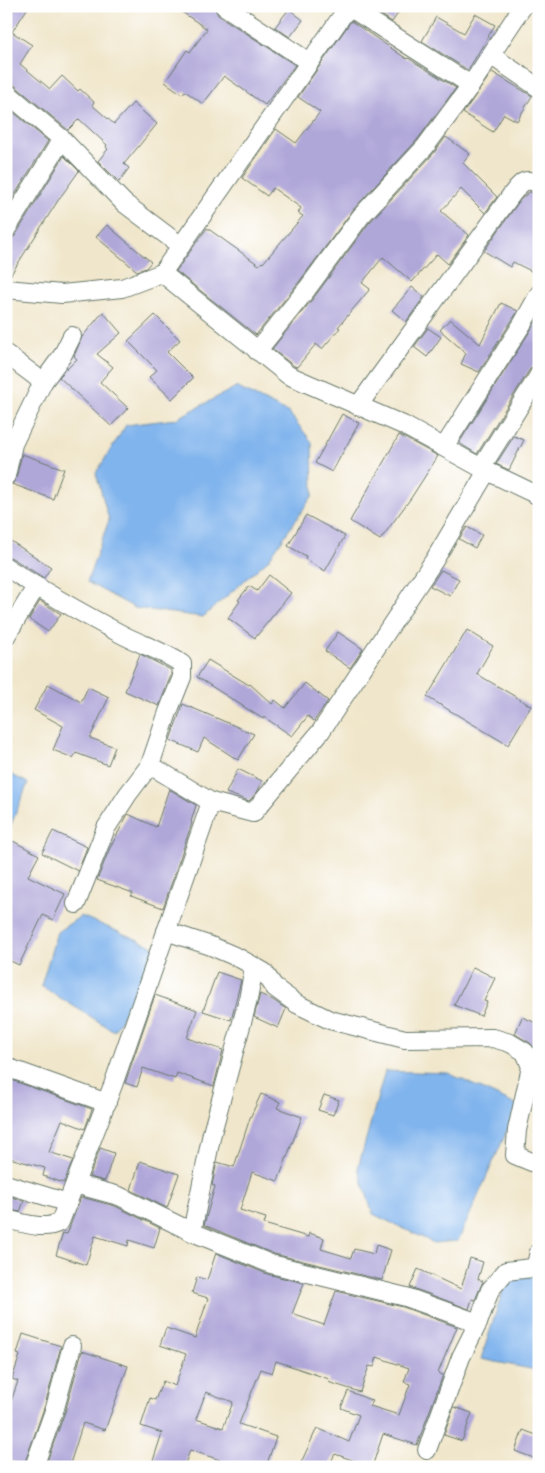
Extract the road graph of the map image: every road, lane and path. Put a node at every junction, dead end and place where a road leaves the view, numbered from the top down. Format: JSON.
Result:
{"nodes":[{"id":1,"x":224,"y":6,"type":"edge"},
{"id":2,"x":523,"y":6,"type":"edge"},
{"id":3,"x":349,"y":7,"type":"edge"},
{"id":4,"x":492,"y":56,"type":"junction"},
{"id":5,"x":309,"y":62,"type":"junction"},
{"id":6,"x":471,"y":86,"type":"junction"},
{"id":7,"x":539,"y":88,"type":"edge"},
{"id":8,"x":6,"y":92,"type":"edge"},
{"id":9,"x":62,"y":139,"type":"junction"},
{"id":10,"x":539,"y":183,"type":"edge"},
{"id":11,"x":6,"y":230,"type":"edge"},
{"id":12,"x":181,"y":246,"type":"junction"},
{"id":13,"x":162,"y":274,"type":"junction"},
{"id":14,"x":6,"y":289,"type":"edge"},
{"id":15,"x":539,"y":294,"type":"edge"},
{"id":16,"x":72,"y":336,"type":"dead end"},
{"id":17,"x":257,"y":350,"type":"junction"},
{"id":18,"x":6,"y":354,"type":"edge"},
{"id":19,"x":539,"y":375,"type":"edge"},
{"id":20,"x":43,"y":382,"type":"junction"},
{"id":21,"x":358,"y":406,"type":"junction"},
{"id":22,"x":444,"y":447,"type":"junction"},
{"id":23,"x":484,"y":469,"type":"junction"},
{"id":24,"x":6,"y":476,"type":"edge"},
{"id":25,"x":539,"y":496,"type":"edge"},
{"id":26,"x":6,"y":566,"type":"edge"},
{"id":27,"x":36,"y":587,"type":"junction"},
{"id":28,"x":6,"y":636,"type":"edge"},
{"id":29,"x":150,"y":765,"type":"junction"},
{"id":30,"x":211,"y":802,"type":"junction"},
{"id":31,"x":76,"y":904,"type":"dead end"},
{"id":32,"x":166,"y":931,"type":"junction"},
{"id":33,"x":254,"y":967,"type":"junction"},
{"id":34,"x":6,"y":1067,"type":"edge"},
{"id":35,"x":107,"y":1103,"type":"junction"},
{"id":36,"x":539,"y":1165,"type":"edge"},
{"id":37,"x":6,"y":1184,"type":"edge"},
{"id":38,"x":75,"y":1184,"type":"junction"},
{"id":39,"x":68,"y":1203,"type":"junction"},
{"id":40,"x":6,"y":1219,"type":"edge"},
{"id":41,"x":192,"y":1232,"type":"junction"},
{"id":42,"x":538,"y":1264,"type":"edge"},
{"id":43,"x":478,"y":1323,"type":"junction"},
{"id":44,"x":72,"y":1346,"type":"dead end"},
{"id":45,"x":428,"y":1450,"type":"dead end"},
{"id":46,"x":34,"y":1467,"type":"edge"}],
"edges":[{"from":1,"to":5,"type":"street"},
{"from":2,"to":4,"type":"street"},
{"from":3,"to":5,"type":"street"},
{"from":3,"to":6,"type":"street"},
{"from":4,"to":6,"type":"street"},
{"from":4,"to":7,"type":"street"},
{"from":5,"to":12,"type":"street"},
{"from":6,"to":17,"type":"street"},
{"from":8,"to":9,"type":"street"},
{"from":9,"to":11,"type":"street"},
{"from":9,"to":12,"type":"street"},
{"from":10,"to":21,"type":"street"},
{"from":12,"to":13,"type":"street"},
{"from":13,"to":14,"type":"street"},
{"from":13,"to":17,"type":"street"},
{"from":15,"to":22,"type":"street"},
{"from":16,"to":20,"type":"street"},
{"from":17,"to":21,"type":"street"},
{"from":18,"to":20,"type":"street"},
{"from":19,"to":23,"type":"street"},
{"from":20,"to":24,"type":"street"},
{"from":21,"to":22,"type":"street"},
{"from":22,"to":23,"type":"street"},
{"from":23,"to":25,"type":"street"},
{"from":23,"to":30,"type":"street"},
{"from":26,"to":27,"type":"street"},
{"from":27,"to":28,"type":"street"},
{"from":27,"to":29,"type":"street"},
{"from":29,"to":30,"type":"street"},
{"from":29,"to":31,"type":"street"},
{"from":30,"to":32,"type":"street"},
{"from":32,"to":33,"type":"street"},
{"from":32,"to":35,"type":"street"},
{"from":33,"to":36,"type":"street"},
{"from":33,"to":41,"type":"street"},
{"from":34,"to":35,"type":"street"},
{"from":35,"to":38,"type":"street"},
{"from":37,"to":39,"type":"street"},
{"from":38,"to":39,"type":"street"},
{"from":38,"to":41,"type":"street"},
{"from":39,"to":40,"type":"street"},
{"from":41,"to":43,"type":"street"},
{"from":42,"to":43,"type":"street"},
{"from":43,"to":45,"type":"street"},
{"from":44,"to":46,"type":"street"}]}
